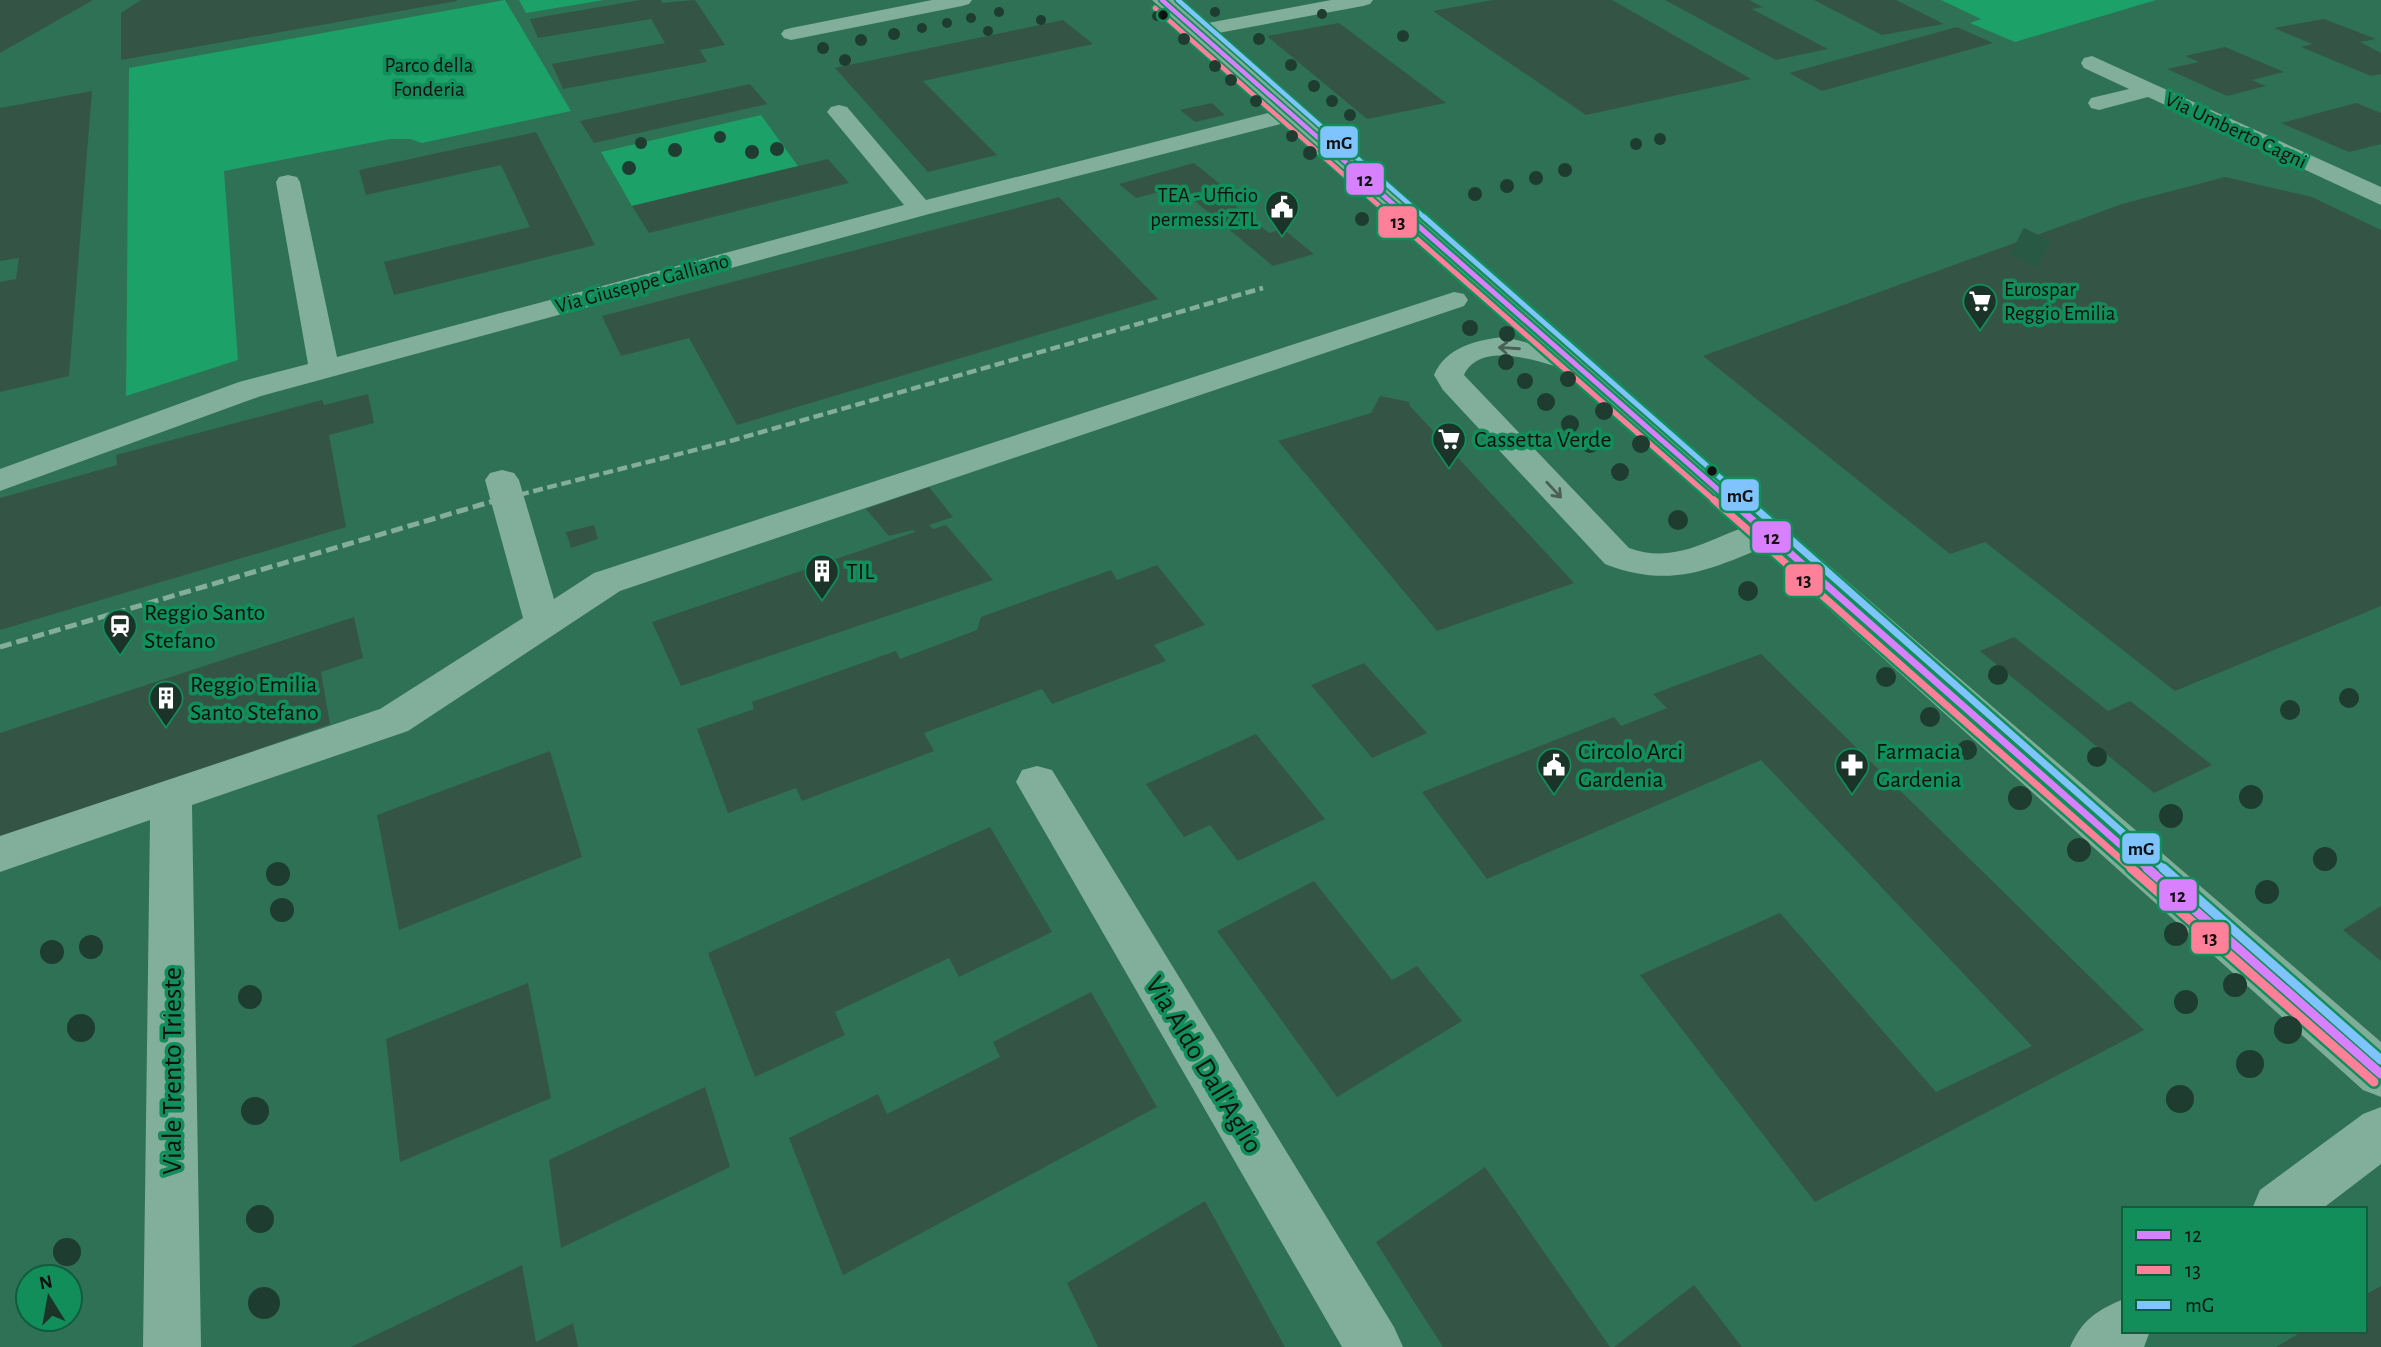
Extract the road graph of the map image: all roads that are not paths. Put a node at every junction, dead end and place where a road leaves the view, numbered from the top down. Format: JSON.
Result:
{"nodes":[{"id":1,"x":1162,"y":0,"type":"edge"},
{"id":2,"x":1363,"y":0,"type":"edge"},
{"id":3,"x":948,"y":1,"type":"edge"},
{"id":4,"x":1197,"y":31,"type":"junction"},
{"id":5,"x":791,"y":34,"type":"dead end"},
{"id":6,"x":2092,"y":62,"type":"dead end"},
{"id":7,"x":2150,"y":90,"type":"junction"},
{"id":8,"x":2099,"y":103,"type":"dead end"},
{"id":9,"x":839,"y":111,"type":"dead end"},
{"id":10,"x":1292,"y":114,"type":"junction"},
{"id":11,"x":288,"y":182,"type":"dead end"},
{"id":12,"x":2377,"y":192,"type":"edge"},
{"id":13,"x":920,"y":209,"type":"junction"},
{"id":14,"x":1454,"y":300,"type":"dead end"},
{"id":15,"x":1575,"y":363,"type":"junction"},
{"id":16,"x":324,"y":368,"type":"junction"},
{"id":17,"x":502,"y":480,"type":"dead end"},
{"id":18,"x":0,"y":481,"type":"edge"},
{"id":19,"x":1767,"y":533,"type":"junction"},
{"id":20,"x":543,"y":623,"type":"junction"},
{"id":21,"x":1037,"y":782,"type":"dead end"},
{"id":22,"x":170,"y":796,"type":"junction"},
{"id":23,"x":0,"y":854,"type":"edge"},
{"id":24,"x":2381,"y":1074,"type":"edge"},
{"id":25,"x":2381,"y":1132,"type":"edge"},
{"id":26,"x":2282,"y":1207,"type":"edge"},
{"id":27,"x":2122,"y":1329,"type":"edge"},
{"id":28,"x":172,"y":1347,"type":"edge"},
{"id":29,"x":1374,"y":1347,"type":"edge"},
{"id":30,"x":2099,"y":1347,"type":"edge"}],
"edges":[{"from":1,"to":4,"type":"main road"},
{"from":2,"to":4,"type":"street"},
{"from":3,"to":5,"type":"street"},
{"from":4,"to":10,"type":"main road"},
{"from":6,"to":7,"type":"street","name":"Via Umberto Cagni"},
{"from":7,"to":8,"type":"street"},
{"from":7,"to":12,"type":"street","name":"Via Umberto Cagni"},
{"from":9,"to":13,"type":"street"},
{"from":10,"to":13,"type":"street","name":"Via Giuseppe Galliano"},
{"from":10,"to":15,"type":"main road"},
{"from":11,"to":16,"type":"street"},
{"from":13,"to":16,"type":"street","name":"Via Giuseppe Galliano"},
{"from":14,"to":20,"type":"street"},
{"from":15,"to":19,"type":"main road"},
{"from":15,"to":19,"type":"street","one_way":true},
{"from":16,"to":18,"type":"street","name":"Via Giuseppe Galliano"},
{"from":17,"to":20,"type":"street"},
{"from":19,"to":24,"type":"main road"},
{"from":20,"to":22,"type":"street"},
{"from":21,"to":29,"type":"street","name":"Via Aldo Dall'Aglio"},
{"from":22,"to":23,"type":"street"},
{"from":22,"to":28,"type":"street","name":"Viale Trento Trieste"},
{"from":25,"to":26,"type":"street"},
{"from":27,"to":30,"type":"street"}]}
